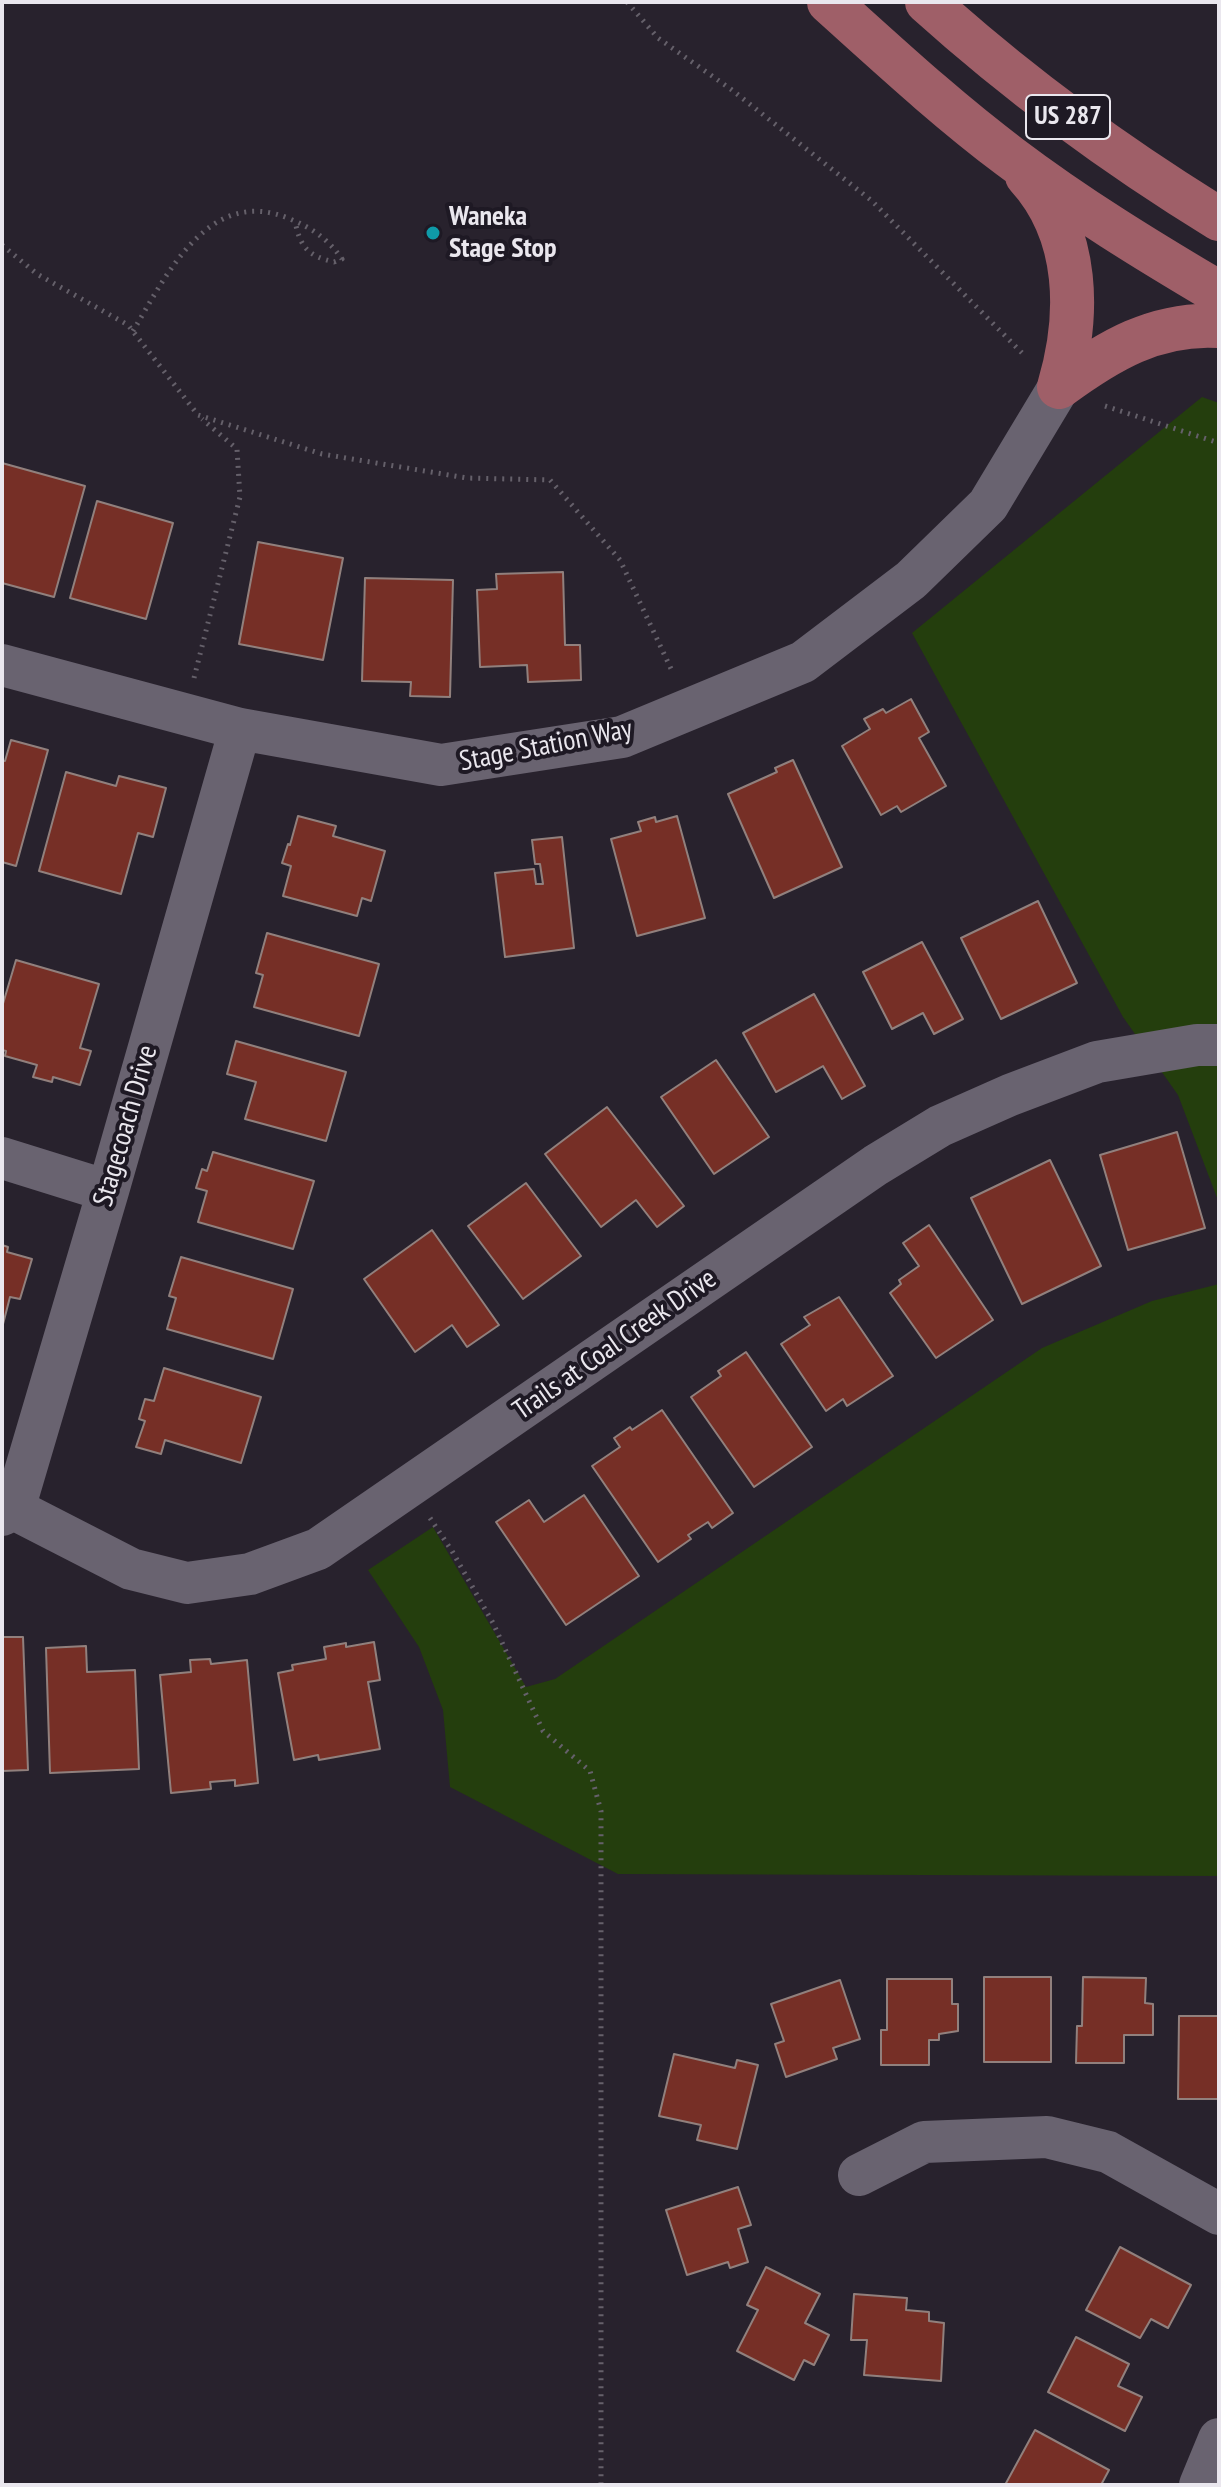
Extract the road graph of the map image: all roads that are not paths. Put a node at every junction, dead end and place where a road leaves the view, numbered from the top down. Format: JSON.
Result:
{"nodes":[{"id":1,"x":829,"y":2,"type":"edge"},
{"id":2,"x":927,"y":2,"type":"edge"},
{"id":3,"x":1010,"y":157,"type":"junction"},
{"id":4,"x":1219,"y":219,"type":"edge"},
{"id":5,"x":1219,"y":293,"type":"edge"},
{"id":6,"x":1219,"y":326,"type":"edge"},
{"id":7,"x":1062,"y":383,"type":"junction"},
{"id":8,"x":2,"y":665,"type":"edge"},
{"id":9,"x":240,"y":729,"type":"junction"},
{"id":10,"x":1219,"y":1045,"type":"edge"},
{"id":11,"x":2,"y":1158,"type":"edge"},
{"id":12,"x":108,"y":1191,"type":"junction"},
{"id":13,"x":8,"y":1512,"type":"edge"},
{"id":14,"x":859,"y":2175,"type":"dead end"},
{"id":15,"x":1219,"y":2214,"type":"edge"},
{"id":16,"x":1219,"y":2439,"type":"edge"},
{"id":17,"x":1200,"y":2485,"type":"edge"}],
"edges":[{"from":1,"to":3,"type":"main road","number":"US 287"},
{"from":2,"to":4,"type":"main road","number":"US 287"},
{"from":3,"to":5,"type":"main road","number":"US 287"},
{"from":3,"to":7,"type":"main road"},
{"from":6,"to":7,"type":"main road"},
{"from":7,"to":9,"type":"street","name":"Stage Station Way"},
{"from":8,"to":9,"type":"street","name":"Stage Station Way"},
{"from":9,"to":12,"type":"street","name":"Stagecoach Drive"},
{"from":10,"to":13,"type":"street","name":"Trails at Coal Creek Drive"},
{"from":11,"to":12,"type":"street"},
{"from":12,"to":13,"type":"street","name":"Stagecoach Drive"},
{"from":14,"to":15,"type":"street"},
{"from":16,"to":17,"type":"street"}]}
